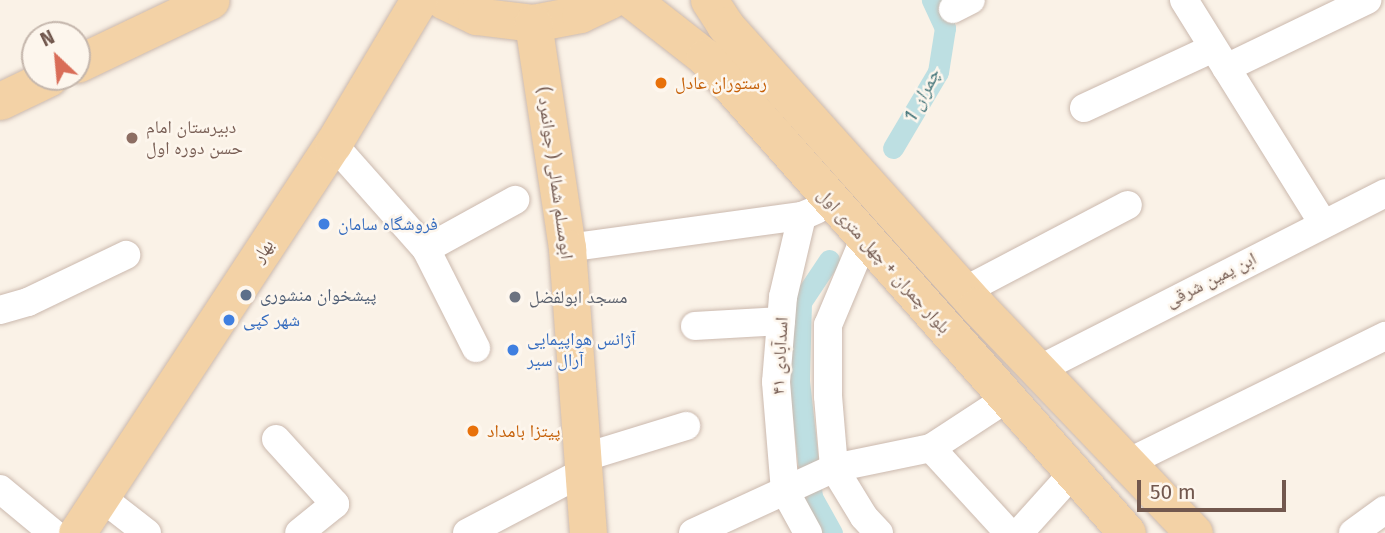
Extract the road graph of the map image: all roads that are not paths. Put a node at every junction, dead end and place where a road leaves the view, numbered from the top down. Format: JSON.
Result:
{"nodes":[{"id":1,"x":211,"y":0,"type":"edge"},
{"id":2,"x":419,"y":0,"type":"edge"},
{"id":3,"x":443,"y":0,"type":"edge"},
{"id":4,"x":610,"y":0,"type":"edge"},
{"id":5,"x":632,"y":0,"type":"edge"},
{"id":6,"x":709,"y":0,"type":"edge"},
{"id":7,"x":1184,"y":0,"type":"edge"},
{"id":8,"x":1367,"y":0,"type":"edge"},
{"id":9,"x":533,"y":23,"type":"junction"},
{"id":10,"x":91,"y":57,"type":"edge"},
{"id":11,"x":1219,"y":58,"type":"junction"},
{"id":12,"x":21,"y":91,"type":"edge"},
{"id":13,"x":0,"y":101,"type":"edge"},
{"id":14,"x":1084,"y":108,"type":"dead end"},
{"id":15,"x":333,"y":144,"type":"junction"},
{"id":16,"x":1385,"y":193,"type":"edge"},
{"id":17,"x":515,"y":200,"type":"dead end"},
{"id":18,"x":1128,"y":205,"type":"dead end"},
{"id":19,"x":817,"y":209,"type":"junction"},
{"id":20,"x":1322,"y":222,"type":"junction"},
{"id":21,"x":865,"y":237,"type":"junction"},
{"id":22,"x":567,"y":248,"type":"junction"},
{"id":23,"x":426,"y":249,"type":"junction"},
{"id":24,"x":126,"y":256,"type":"dead end"},
{"id":25,"x":964,"y":290,"type":"junction"},
{"id":26,"x":0,"y":310,"type":"edge"},
{"id":27,"x":781,"y":321,"type":"junction"},
{"id":28,"x":695,"y":326,"type":"dead end"},
{"id":29,"x":1385,"y":336,"type":"edge"},
{"id":30,"x":475,"y":348,"type":"dead end"},
{"id":31,"x":1038,"y":370,"type":"junction"},
{"id":32,"x":1006,"y":399,"type":"junction"},
{"id":33,"x":686,"y":426,"type":"dead end"},
{"id":34,"x":276,"y":439,"type":"dead end"},
{"id":35,"x":931,"y":448,"type":"junction"},
{"id":36,"x":1127,"y":463,"type":"junction"},
{"id":37,"x":583,"y":465,"type":"junction"},
{"id":38,"x":834,"y":468,"type":"junction"},
{"id":39,"x":1072,"y":474,"type":"junction"},
{"id":40,"x":0,"y":489,"type":"edge"},
{"id":41,"x":785,"y":491,"type":"junction"},
{"id":42,"x":102,"y":498,"type":"junction"},
{"id":43,"x":1385,"y":510,"type":"edge"},
{"id":44,"x":53,"y":533,"type":"edge"},
{"id":45,"x":77,"y":533,"type":"edge"},
{"id":46,"x":147,"y":533,"type":"edge"},
{"id":47,"x":299,"y":533,"type":"edge"},
{"id":48,"x":467,"y":533,"type":"edge"},
{"id":49,"x":588,"y":533,"type":"edge"},
{"id":50,"x":694,"y":533,"type":"edge"},
{"id":51,"x":808,"y":533,"type":"edge"},
{"id":52,"x":879,"y":533,"type":"edge"},
{"id":53,"x":1009,"y":533,"type":"edge"},
{"id":54,"x":1018,"y":533,"type":"edge"},
{"id":55,"x":1127,"y":533,"type":"edge"},
{"id":56,"x":1195,"y":533,"type":"edge"},
{"id":57,"x":1353,"y":533,"type":"edge"}],
"edges":[{"from":1,"to":10,"type":"main road"},
{"from":2,"to":15,"type":"main road","name":"بهار"},
{"from":3,"to":9,"type":"main road"},
{"from":4,"to":9,"type":"main road"},
{"from":5,"to":19,"type":"main road","name":"بلوار چمران + چهل متری اول"},
{"from":6,"to":25,"type":"main road"},
{"from":7,"to":11,"type":"street"},
{"from":8,"to":11,"type":"street"},
{"from":9,"to":22,"type":"main road","name":"ابومسلم شمالی ( جوانمرد )"},
{"from":11,"to":14,"type":"street"},
{"from":11,"to":20,"type":"street"},
{"from":12,"to":13,"type":"main road"},
{"from":15,"to":23,"type":"street"},
{"from":15,"to":42,"type":"main road","name":"بهار"},
{"from":16,"to":20,"type":"street","name":"ابن یمین شرقی"},
{"from":17,"to":23,"type":"street"},
{"from":18,"to":25,"type":"street"},
{"from":19,"to":21,"type":"main road","name":"بلوار چمران + چهل متری اول"},
{"from":19,"to":22,"type":"street"},
{"from":19,"to":27,"type":"street","name":"اسدآبادی ۴۱"},
{"from":20,"to":31,"type":"street","name":"ابن یمین شرقی"},
{"from":21,"to":32,"type":"main road","name":"بلوار چمران + چهل متری اول"},
{"from":21,"to":38,"type":"street"},
{"from":22,"to":37,"type":"main road","name":"ابومسلم شمالی ( جوانمرد )"},
{"from":23,"to":30,"type":"street"},
{"from":24,"to":26,"type":"street"},
{"from":25,"to":31,"type":"main road"},
{"from":27,"to":28,"type":"street"},
{"from":27,"to":41,"type":"street","name":"اسدآبادی ۴۱"},
{"from":29,"to":36,"type":"street"},
{"from":31,"to":36,"type":"main road"},
{"from":32,"to":35,"type":"street"},
{"from":32,"to":39,"type":"main road","name":"بلوار چمران + چهل متری اول"},
{"from":33,"to":37,"type":"street"},
{"from":34,"to":47,"type":"street"},
{"from":35,"to":38,"type":"street"},
{"from":35,"to":53,"type":"street"},
{"from":36,"to":56,"type":"main road"},
{"from":37,"to":48,"type":"street"},
{"from":37,"to":49,"type":"main road","name":"ابومسلم شمالی ( جوانمرد )"},
{"from":38,"to":41,"type":"street"},
{"from":38,"to":52,"type":"street"},
{"from":39,"to":54,"type":"street"},
{"from":39,"to":55,"type":"main road","name":"بلوار چمران + چهل متری اول"},
{"from":40,"to":44,"type":"street"},
{"from":41,"to":50,"type":"street"},
{"from":41,"to":51,"type":"street","name":"اسدآبادی ۴۱"},
{"from":42,"to":45,"type":"main road","name":"بهار"},
{"from":42,"to":46,"type":"street"},
{"from":43,"to":57,"type":"street"}]}
